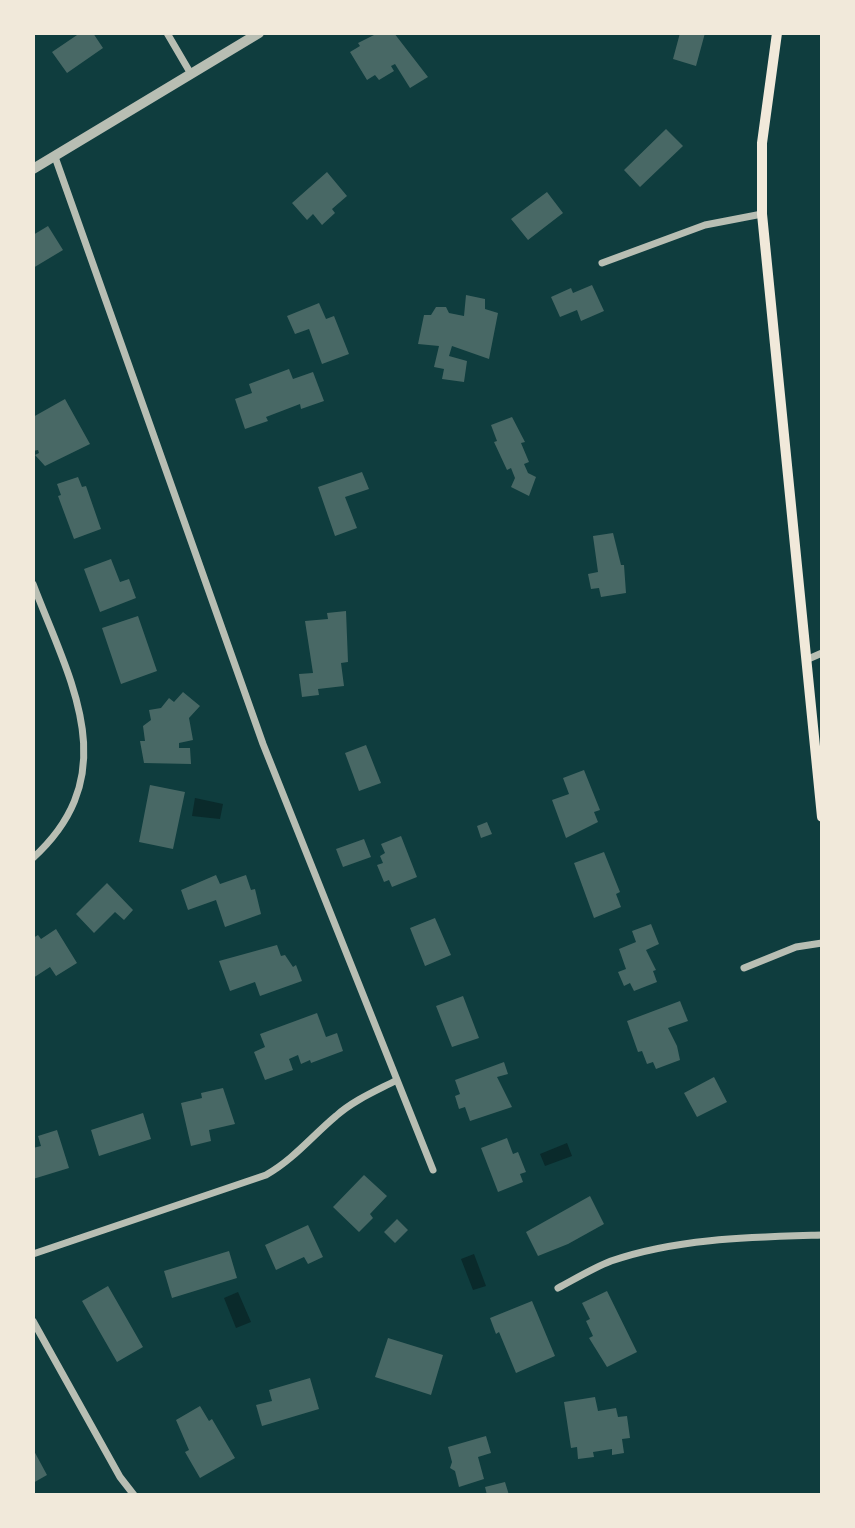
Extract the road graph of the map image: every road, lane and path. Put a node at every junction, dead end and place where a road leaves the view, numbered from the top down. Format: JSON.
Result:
{"nodes":[{"id":1,"x":167,"y":33,"type":"edge"},
{"id":2,"x":260,"y":33,"type":"edge"},
{"id":3,"x":778,"y":33,"type":"edge"},
{"id":4,"x":191,"y":74,"type":"junction"},
{"id":5,"x":55,"y":157,"type":"junction"},
{"id":6,"x":33,"y":169,"type":"edge"},
{"id":7,"x":762,"y":214,"type":"junction"},
{"id":8,"x":602,"y":263,"type":"dead end"},
{"id":9,"x":33,"y":583,"type":"edge"},
{"id":10,"x":822,"y":653,"type":"edge"},
{"id":11,"x":806,"y":660,"type":"junction"},
{"id":12,"x":822,"y":817,"type":"edge"},
{"id":13,"x":33,"y":858,"type":"edge"},
{"id":14,"x":822,"y":943,"type":"edge"},
{"id":15,"x":744,"y":968,"type":"dead end"},
{"id":16,"x":397,"y":1080,"type":"junction"},
{"id":17,"x":433,"y":1170,"type":"dead end"},
{"id":18,"x":822,"y":1235,"type":"edge"},
{"id":19,"x":33,"y":1254,"type":"edge"},
{"id":20,"x":558,"y":1289,"type":"dead end"},
{"id":21,"x":33,"y":1321,"type":"edge"},
{"id":22,"x":134,"y":1495,"type":"edge"}],
"edges":[{"from":1,"to":4,"type":"street"},
{"from":2,"to":4,"type":"street"},
{"from":3,"to":7,"type":"main road"},
{"from":4,"to":5,"type":"street"},
{"from":5,"to":6,"type":"street"},
{"from":5,"to":16,"type":"street"},
{"from":7,"to":8,"type":"street"},
{"from":7,"to":11,"type":"main road"},
{"from":9,"to":13,"type":"street"},
{"from":10,"to":11,"type":"street"},
{"from":11,"to":12,"type":"main road"},
{"from":14,"to":15,"type":"street"},
{"from":16,"to":17,"type":"street"},
{"from":16,"to":19,"type":"street"},
{"from":18,"to":20,"type":"street"},
{"from":21,"to":22,"type":"street"}]}
